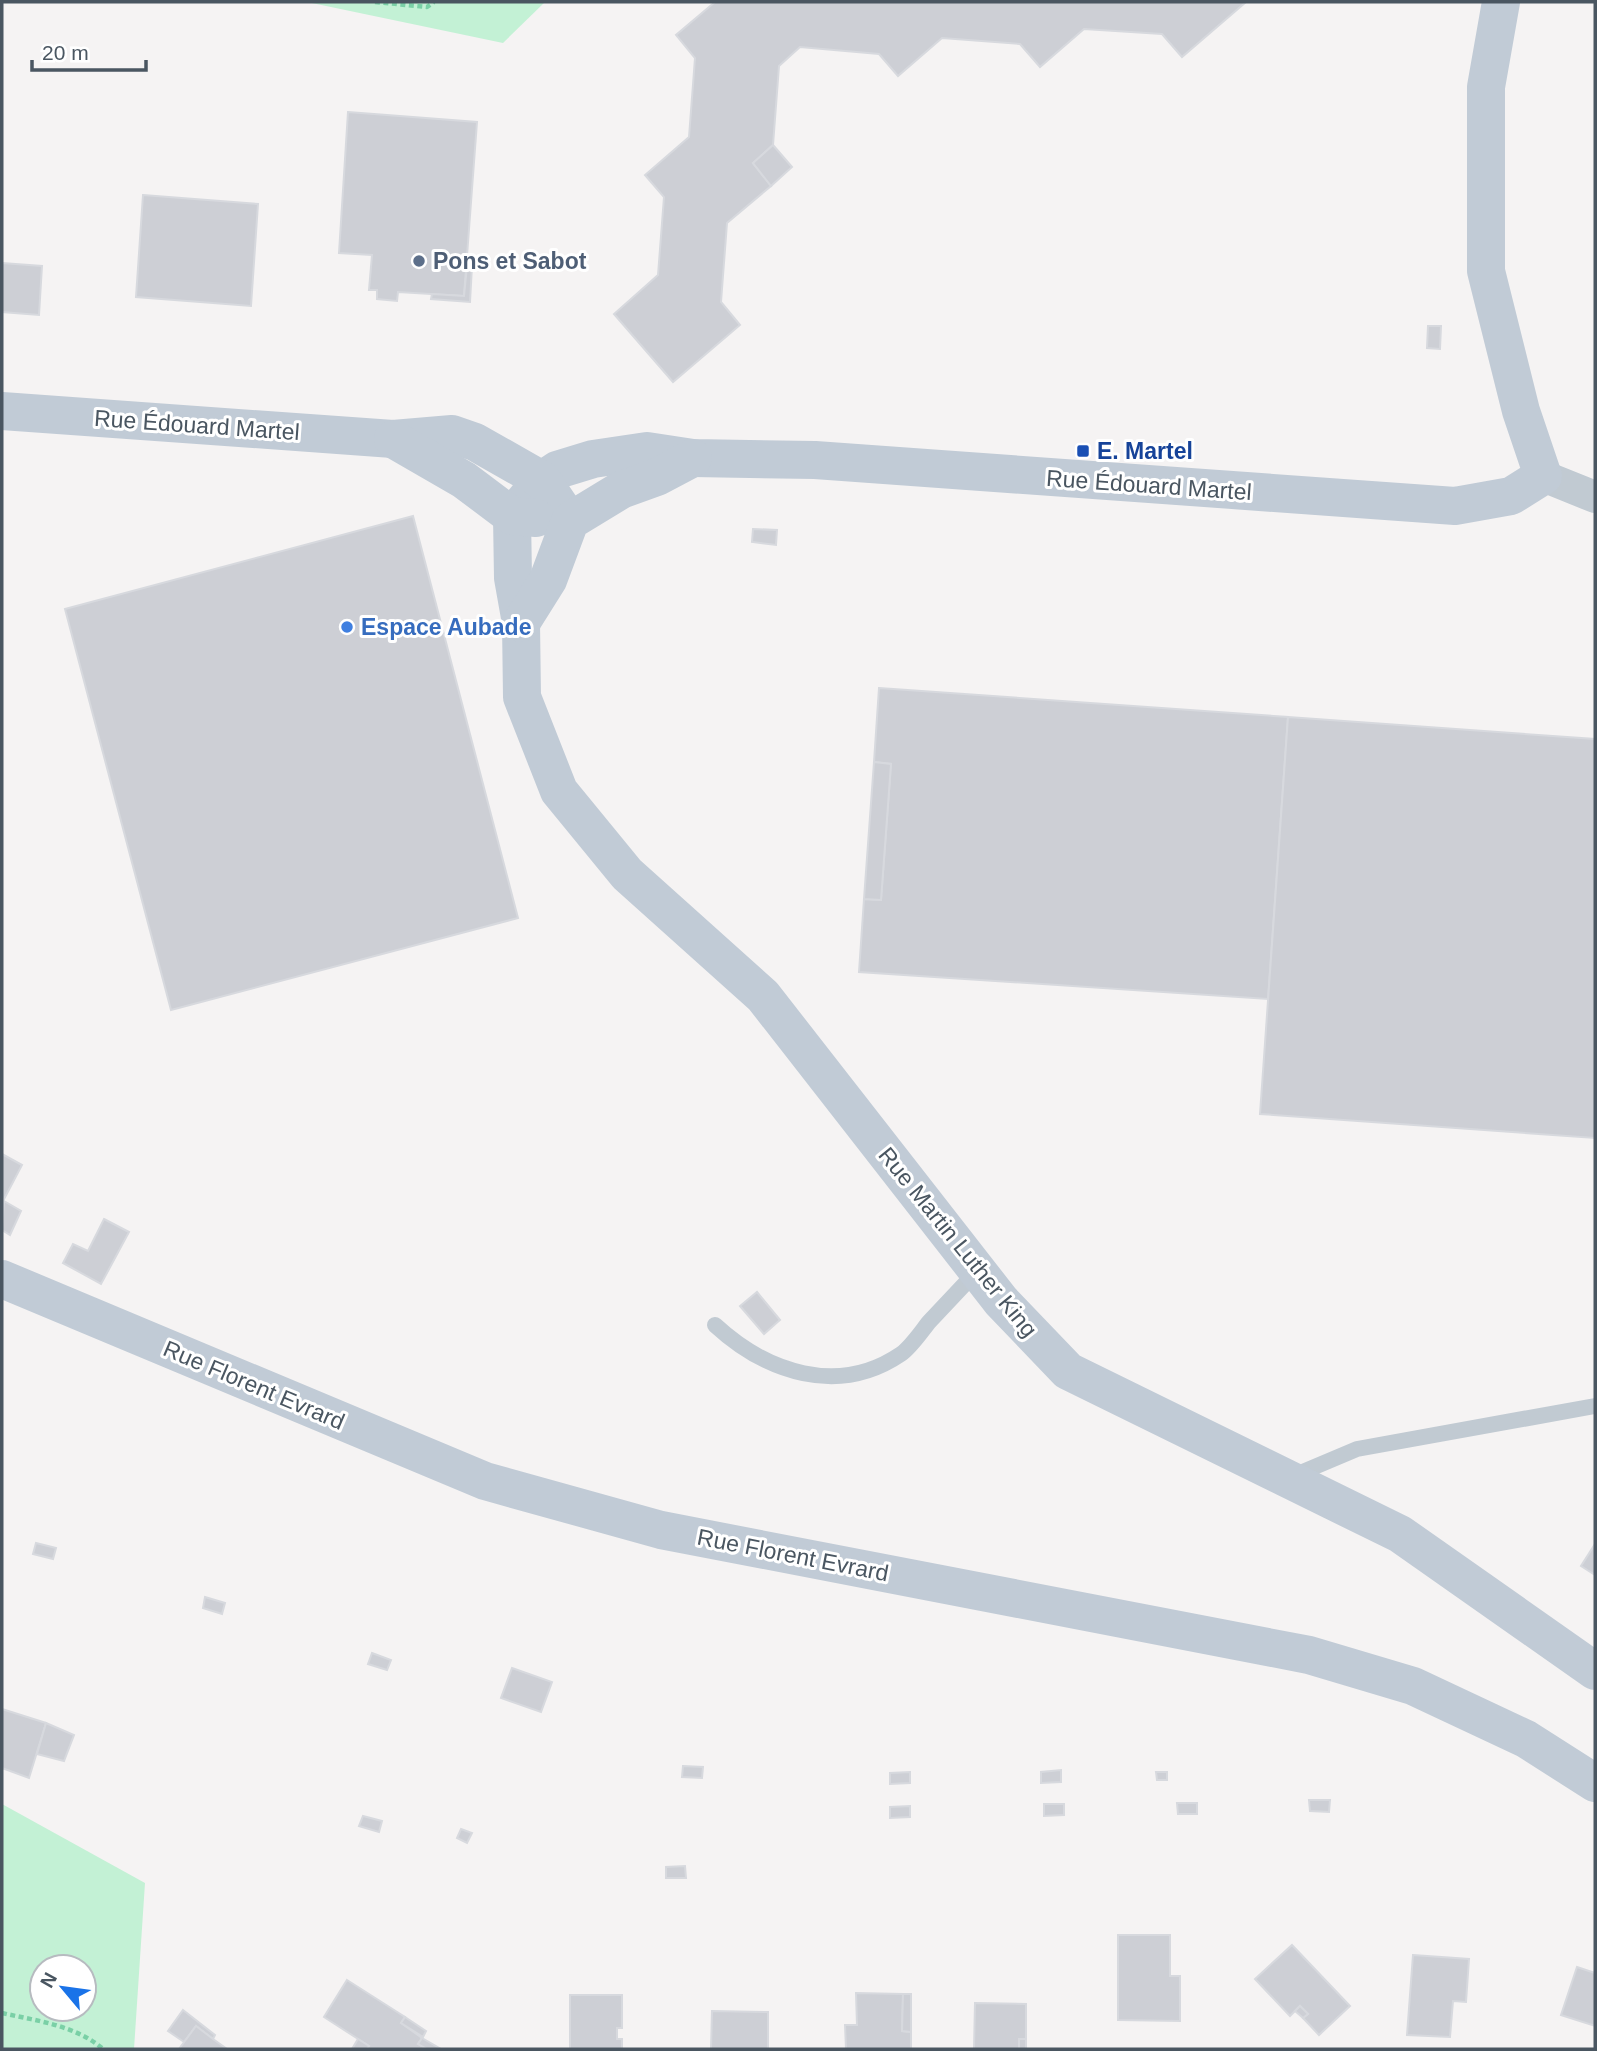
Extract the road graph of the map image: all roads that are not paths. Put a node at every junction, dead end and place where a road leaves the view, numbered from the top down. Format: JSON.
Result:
{"nodes":[{"id":1,"x":1501,"y":2,"type":"edge"},
{"id":2,"x":2,"y":411,"type":"edge"},
{"id":3,"x":393,"y":439,"type":"junction"},
{"id":4,"x":693,"y":458,"type":"junction"},
{"id":5,"x":1542,"y":476,"type":"junction"},
{"id":6,"x":542,"y":480,"type":"junction"},
{"id":7,"x":1595,"y":497,"type":"edge"},
{"id":8,"x":512,"y":516,"type":"junction"},
{"id":9,"x":570,"y":521,"type":"junction"},
{"id":10,"x":521,"y":623,"type":"junction"},
{"id":11,"x":977,"y":1271,"type":"junction"},
{"id":12,"x":2,"y":1279,"type":"edge"},
{"id":13,"x":715,"y":1325,"type":"dead end"},
{"id":14,"x":1595,"y":1406,"type":"edge"},
{"id":15,"x":1284,"y":1480,"type":"junction"},
{"id":16,"x":1595,"y":1671,"type":"edge"},
{"id":17,"x":1595,"y":1783,"type":"edge"}],
"edges":[{"from":1,"to":5,"type":"street"},
{"from":2,"to":3,"type":"street","name":"Rue Édouard Martel"},
{"from":3,"to":6,"type":"street","name":"Rue Édouard Martel"},
{"from":3,"to":8,"type":"street","name":"Rue Édouard Martel"},
{"from":4,"to":5,"type":"street","name":"Rue Édouard Martel"},
{"from":4,"to":6,"type":"street"},
{"from":4,"to":9,"type":"street"},
{"from":5,"to":7,"type":"street"},
{"from":6,"to":8,"type":"street"},
{"from":6,"to":9,"type":"street","name":"Rue Édouard Martel"},
{"from":8,"to":9,"type":"street"},
{"from":8,"to":10,"type":"street","name":"Rue Martin Luther King"},
{"from":9,"to":10,"type":"street"},
{"from":10,"to":11,"type":"street","name":"Rue Martin Luther King"},
{"from":11,"to":13,"type":"lane"},
{"from":11,"to":15,"type":"street","name":"Rue Martin Luther King"},
{"from":12,"to":17,"type":"street","name":"Rue Florent Evrard"},
{"from":14,"to":15,"type":"lane"},
{"from":15,"to":16,"type":"street","name":"Rue Martin Luther King"}]}
